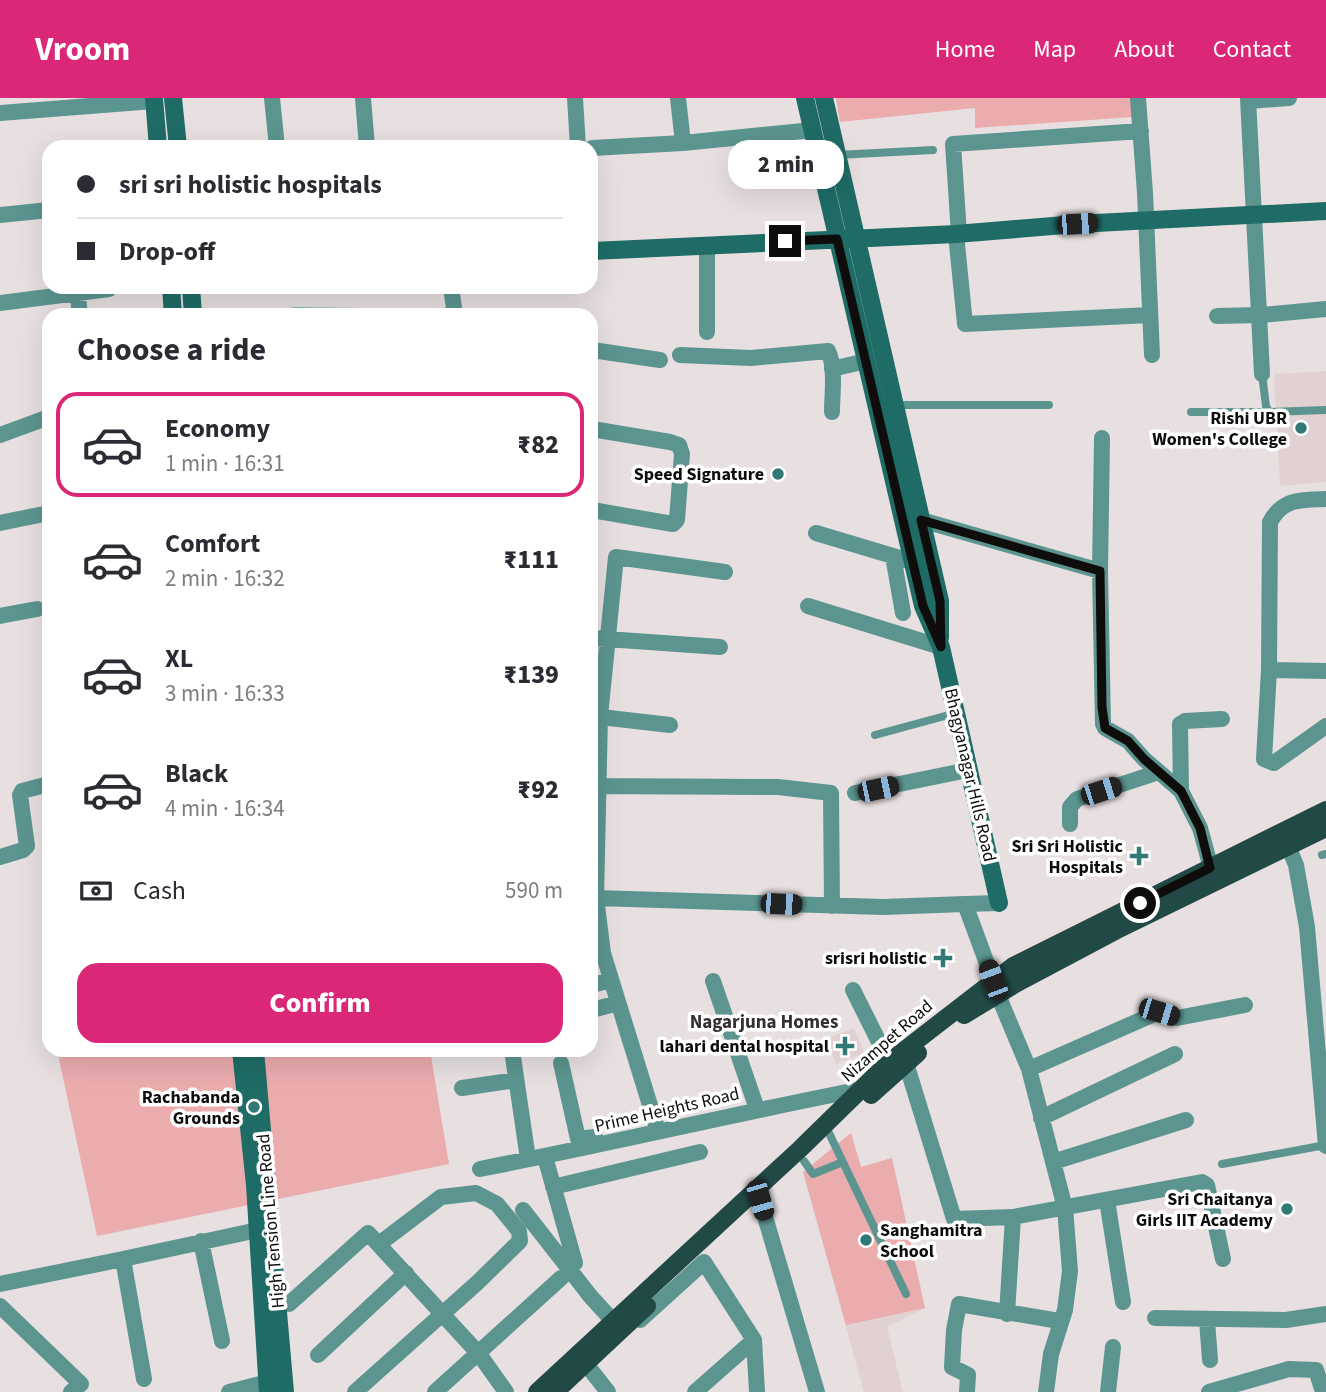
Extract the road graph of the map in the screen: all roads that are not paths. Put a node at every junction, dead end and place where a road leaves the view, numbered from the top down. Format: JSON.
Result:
{"nodes":[{"id":1,"x":173,"y":98,"type":"edge"},
{"id":2,"x":272,"y":98,"type":"edge"},
{"id":3,"x":363,"y":98,"type":"edge"},
{"id":4,"x":575,"y":98,"type":"edge"},
{"id":5,"x":678,"y":98,"type":"edge"},
{"id":6,"x":805,"y":98,"type":"edge"},
{"id":7,"x":824,"y":98,"type":"edge"},
{"id":8,"x":1138,"y":98,"type":"edge"},
{"id":9,"x":1289,"y":98,"type":"edge"},
{"id":10,"x":154,"y":99,"type":"edge"},
{"id":11,"x":1248,"y":99,"type":"edge"},
{"id":12,"x":0,"y":113,"type":"edge"},
{"id":13,"x":813,"y":130,"type":"junction"},
{"id":14,"x":1141,"y":131,"type":"junction"},
{"id":15,"x":157,"y":140,"type":"edge"},
{"id":16,"x":177,"y":140,"type":"edge"},
{"id":17,"x":276,"y":140,"type":"edge"},
{"id":18,"x":366,"y":140,"type":"edge"},
{"id":19,"x":578,"y":140,"type":"edge"},
{"id":20,"x":683,"y":143,"type":"junction"},
{"id":21,"x":598,"y":148,"type":"edge"},
{"id":22,"x":933,"y":150,"type":"dead end"},
{"id":23,"x":837,"y":155,"type":"junction"},
{"id":24,"x":42,"y":211,"type":"edge"},
{"id":25,"x":1326,"y":211,"type":"edge"},
{"id":26,"x":0,"y":215,"type":"edge"},
{"id":27,"x":1255,"y":215,"type":"junction"},
{"id":28,"x":1147,"y":221,"type":"junction"},
{"id":29,"x":958,"y":234,"type":"junction"},
{"id":30,"x":846,"y":238,"type":"junction"},
{"id":31,"x":707,"y":245,"type":"junction"},
{"id":32,"x":598,"y":251,"type":"edge"},
{"id":33,"x":54,"y":294,"type":"edge"},
{"id":34,"x":0,"y":303,"type":"edge"},
{"id":35,"x":1326,"y":309,"type":"edge"},
{"id":36,"x":1150,"y":315,"type":"junction"},
{"id":37,"x":1261,"y":315,"type":"junction"},
{"id":38,"x":1217,"y":316,"type":"dead end"},
{"id":39,"x":707,"y":332,"type":"dead end"},
{"id":40,"x":598,"y":351,"type":"edge"},
{"id":41,"x":680,"y":355,"type":"dead end"},
{"id":42,"x":1152,"y":355,"type":"dead end"},
{"id":43,"x":660,"y":360,"type":"dead end"},
{"id":44,"x":866,"y":361,"type":"junction"},
{"id":45,"x":832,"y":369,"type":"junction"},
{"id":46,"x":1262,"y":374,"type":"joint"},
{"id":47,"x":887,"y":402,"type":"junction"},
{"id":48,"x":1049,"y":405,"type":"dead end"},
{"id":49,"x":1326,"y":410,"type":"edge"},
{"id":50,"x":832,"y":412,"type":"dead end"},
{"id":51,"x":1191,"y":412,"type":"dead end"},
{"id":52,"x":1269,"y":412,"type":"junction"},
{"id":53,"x":42,"y":420,"type":"edge"},
{"id":54,"x":598,"y":430,"type":"edge"},
{"id":55,"x":0,"y":435,"type":"edge"},
{"id":56,"x":1102,"y":438,"type":"dead end"},
{"id":57,"x":1326,"y":499,"type":"edge"},
{"id":58,"x":598,"y":511,"type":"edge"},
{"id":59,"x":42,"y":514,"type":"edge"},
{"id":60,"x":921,"y":520,"type":"junction"},
{"id":61,"x":0,"y":523,"type":"edge"},
{"id":62,"x":816,"y":533,"type":"dead end"},
{"id":63,"x":893,"y":556,"type":"junction"},
{"id":64,"x":913,"y":562,"type":"junction"},
{"id":65,"x":1100,"y":571,"type":"junction"},
{"id":66,"x":725,"y":572,"type":"dead end"},
{"id":67,"x":808,"y":606,"type":"dead end"},
{"id":68,"x":37,"y":608,"type":"dead end"},
{"id":69,"x":903,"y":613,"type":"dead end"},
{"id":70,"x":0,"y":616,"type":"edge"},
{"id":71,"x":598,"y":639,"type":"edge"},
{"id":72,"x":609,"y":640,"type":"junction"},
{"id":73,"x":720,"y":647,"type":"dead end"},
{"id":74,"x":941,"y":647,"type":"junction"},
{"id":75,"x":1269,"y":670,"type":"junction"},
{"id":76,"x":1326,"y":671,"type":"edge"},
{"id":77,"x":598,"y":704,"type":"edge"},
{"id":78,"x":956,"y":713,"type":"junction"},
{"id":79,"x":598,"y":716,"type":"edge"},
{"id":80,"x":1222,"y":719,"type":"dead end"},
{"id":81,"x":670,"y":725,"type":"dead end"},
{"id":82,"x":1326,"y":726,"type":"edge"},
{"id":83,"x":876,"y":735,"type":"dead end"},
{"id":84,"x":968,"y":770,"type":"junction"},
{"id":85,"x":1159,"y":772,"type":"junction"},
{"id":86,"x":42,"y":785,"type":"edge"},
{"id":87,"x":598,"y":786,"type":"edge"},
{"id":88,"x":1181,"y":791,"type":"junction"},
{"id":89,"x":855,"y":793,"type":"dead end"},
{"id":90,"x":1326,"y":810,"type":"edge"},
{"id":91,"x":1070,"y":824,"type":"dead end"},
{"id":92,"x":1326,"y":828,"type":"edge"},
{"id":93,"x":1288,"y":846,"type":"junction"},
{"id":94,"x":0,"y":857,"type":"edge"},
{"id":95,"x":1213,"y":875,"type":"junction"},
{"id":96,"x":598,"y":898,"type":"edge"},
{"id":97,"x":999,"y":903,"type":"joint"},
{"id":98,"x":965,"y":904,"type":"junction"},
{"id":99,"x":832,"y":906,"type":"junction"},
{"id":100,"x":598,"y":957,"type":"edge"},
{"id":101,"x":611,"y":980,"type":"junction"},
{"id":102,"x":713,"y":981,"type":"dead end"},
{"id":103,"x":598,"y":983,"type":"edge"},
{"id":104,"x":996,"y":987,"type":"junction"},
{"id":105,"x":853,"y":990,"type":"dead end"},
{"id":106,"x":618,"y":1003,"type":"junction"},
{"id":107,"x":1245,"y":1005,"type":"dead end"},
{"id":108,"x":598,"y":1008,"type":"edge"},
{"id":109,"x":1175,"y":1054,"type":"dead end"},
{"id":110,"x":242,"y":1057,"type":"edge"},
{"id":111,"x":256,"y":1057,"type":"edge"},
{"id":112,"x":513,"y":1057,"type":"edge"},
{"id":113,"x":561,"y":1063,"type":"dead end"},
{"id":114,"x":897,"y":1063,"type":"junction"},
{"id":115,"x":1029,"y":1069,"type":"junction"},
{"id":116,"x":1323,"y":1071,"type":"edge"},
{"id":117,"x":516,"y":1080,"type":"junction"},
{"id":118,"x":462,"y":1088,"type":"dead end"},
{"id":119,"x":862,"y":1089,"type":"junction"},
{"id":120,"x":757,"y":1109,"type":"junction"},
{"id":121,"x":1041,"y":1118,"type":"junction"},
{"id":122,"x":1186,"y":1120,"type":"dead end"},
{"id":123,"x":657,"y":1131,"type":"junction"},
{"id":124,"x":829,"y":1133,"type":"junction"},
{"id":125,"x":597,"y":1146,"type":"junction"},
{"id":126,"x":1326,"y":1146,"type":"edge"},
{"id":127,"x":700,"y":1152,"type":"dead end"},
{"id":128,"x":545,"y":1157,"type":"junction"},
{"id":129,"x":528,"y":1159,"type":"junction"},
{"id":130,"x":804,"y":1161,"type":"junction"},
{"id":131,"x":843,"y":1162,"type":"junction"},
{"id":132,"x":1053,"y":1162,"type":"junction"},
{"id":133,"x":1222,"y":1164,"type":"dead end"},
{"id":134,"x":480,"y":1169,"type":"dead end"},
{"id":135,"x":553,"y":1187,"type":"junction"},
{"id":136,"x":760,"y":1200,"type":"junction"},
{"id":137,"x":1107,"y":1200,"type":"junction"},
{"id":138,"x":1065,"y":1208,"type":"junction"},
{"id":139,"x":523,"y":1210,"type":"dead end"},
{"id":140,"x":1013,"y":1217,"type":"junction"},
{"id":141,"x":258,"y":1230,"type":"junction"},
{"id":142,"x":201,"y":1241,"type":"junction"},
{"id":143,"x":379,"y":1244,"type":"junction"},
{"id":144,"x":123,"y":1259,"type":"junction"},
{"id":145,"x":1223,"y":1259,"type":"dead end"},
{"id":146,"x":575,"y":1263,"type":"dead end"},
{"id":147,"x":406,"y":1273,"type":"junction"},
{"id":148,"x":561,"y":1278,"type":"dead end"},
{"id":149,"x":0,"y":1284,"type":"edge"},
{"id":150,"x":906,"y":1294,"type":"dead end"},
{"id":151,"x":1123,"y":1302,"type":"dead end"},
{"id":152,"x":289,"y":1304,"type":"dead end"},
{"id":153,"x":0,"y":1306,"type":"edge"},
{"id":154,"x":443,"y":1313,"type":"junction"},
{"id":155,"x":1007,"y":1314,"type":"junction"},
{"id":156,"x":1326,"y":1314,"type":"edge"},
{"id":157,"x":1155,"y":1318,"type":"dead end"},
{"id":158,"x":1207,"y":1320,"type":"junction"},
{"id":159,"x":613,"y":1321,"type":"junction"},
{"id":160,"x":1059,"y":1321,"type":"junction"},
{"id":161,"x":754,"y":1340,"type":"junction"},
{"id":162,"x":222,"y":1341,"type":"dead end"},
{"id":163,"x":1113,"y":1347,"type":"dead end"},
{"id":164,"x":479,"y":1354,"type":"junction"},
{"id":165,"x":318,"y":1355,"type":"dead end"},
{"id":166,"x":1210,"y":1360,"type":"dead end"},
{"id":167,"x":588,"y":1366,"type":"junction"},
{"id":168,"x":144,"y":1379,"type":"dead end"},
{"id":169,"x":268,"y":1387,"type":"edge"},
{"id":170,"x":80,"y":1389,"type":"edge"},
{"id":171,"x":229,"y":1392,"type":"edge"},
{"id":172,"x":285,"y":1392,"type":"edge"},
{"id":173,"x":355,"y":1392,"type":"edge"},
{"id":174,"x":435,"y":1392,"type":"edge"},
{"id":175,"x":506,"y":1392,"type":"edge"},
{"id":176,"x":537,"y":1392,"type":"edge"},
{"id":177,"x":555,"y":1392,"type":"edge"},
{"id":178,"x":562,"y":1392,"type":"edge"},
{"id":179,"x":608,"y":1392,"type":"edge"},
{"id":180,"x":695,"y":1392,"type":"edge"},
{"id":181,"x":757,"y":1392,"type":"edge"},
{"id":182,"x":817,"y":1392,"type":"edge"},
{"id":183,"x":968,"y":1392,"type":"edge"},
{"id":184,"x":1046,"y":1392,"type":"edge"},
{"id":185,"x":1108,"y":1392,"type":"edge"},
{"id":186,"x":1209,"y":1392,"type":"edge"},
{"id":187,"x":1323,"y":1392,"type":"edge"}],
"edges":[{"from":1,"to":16,"type":"main road"},
{"from":2,"to":17,"type":"street"},
{"from":3,"to":18,"type":"street"},
{"from":4,"to":19,"type":"street"},
{"from":5,"to":20,"type":"street"},
{"from":6,"to":13,"type":"main road","name":"Bhagyanagar Hills Road"},
{"from":7,"to":23,"type":"main road","name":"Bhagyanagar Hills Road"},
{"from":8,"to":14,"type":"street"},
{"from":9,"to":11,"type":"street"},
{"from":10,"to":12,"type":"street"},
{"from":10,"to":15,"type":"main road"},
{"from":11,"to":27,"type":"street"},
{"from":13,"to":20,"type":"street"},
{"from":13,"to":30,"type":"main road","name":"Bhagyanagar Hills Road"},
{"from":14,"to":28,"type":"street"},
{"from":14,"to":29,"type":"street"},
{"from":20,"to":21,"type":"street"},
{"from":22,"to":23,"type":"lane"},
{"from":23,"to":30,"type":"main road","name":"Bhagyanagar Hills Road"},
{"from":24,"to":26,"type":"street"},
{"from":25,"to":27,"type":"main road"},
{"from":27,"to":28,"type":"main road"},
{"from":27,"to":37,"type":"street"},
{"from":28,"to":29,"type":"main road"},
{"from":28,"to":36,"type":"street"},
{"from":29,"to":30,"type":"main road"},
{"from":29,"to":36,"type":"street"},
{"from":30,"to":31,"type":"main road"},
{"from":30,"to":44,"type":"main road","name":"Bhagyanagar Hills Road"},
{"from":30,"to":47,"type":"main road","name":"Bhagyanagar Hills Road"},
{"from":31,"to":32,"type":"main road"},
{"from":31,"to":39,"type":"street"},
{"from":33,"to":34,"type":"street"},
{"from":35,"to":37,"type":"street"},
{"from":36,"to":42,"type":"street"},
{"from":37,"to":38,"type":"street"},
{"from":37,"to":46,"type":"street"},
{"from":40,"to":43,"type":"street"},
{"from":41,"to":45,"type":"street"},
{"from":44,"to":45,"type":"street"},
{"from":44,"to":47,"type":"main road","name":"Bhagyanagar Hills Road"},
{"from":45,"to":50,"type":"street"},
{"from":46,"to":52,"type":"lane"},
{"from":47,"to":48,"type":"lane"},
{"from":47,"to":60,"type":"main road","name":"Bhagyanagar Hills Road"},
{"from":47,"to":64,"type":"main road","name":"Bhagyanagar Hills Road"},
{"from":49,"to":52,"type":"lane"},
{"from":51,"to":52,"type":"lane"},
{"from":53,"to":55,"type":"street"},
{"from":54,"to":58,"type":"street"},
{"from":56,"to":65,"type":"street"},
{"from":57,"to":75,"type":"street"},
{"from":59,"to":61,"type":"street"},
{"from":60,"to":65,"type":"street"},
{"from":60,"to":74,"type":"main road","name":"Bhagyanagar Hills Road"},
{"from":62,"to":63,"type":"street"},
{"from":63,"to":64,"type":"street"},
{"from":63,"to":69,"type":"street"},
{"from":64,"to":74,"type":"main road","name":"Bhagyanagar Hills Road"},
{"from":65,"to":85,"type":"street"},
{"from":66,"to":72,"type":"street"},
{"from":67,"to":74,"type":"street"},
{"from":68,"to":70,"type":"street"},
{"from":71,"to":72,"type":"street"},
{"from":72,"to":73,"type":"street"},
{"from":72,"to":77,"type":"street"},
{"from":74,"to":78,"type":"main road","name":"Bhagyanagar Hills Road"},
{"from":75,"to":76,"type":"street"},
{"from":75,"to":82,"type":"street"},
{"from":78,"to":83,"type":"lane"},
{"from":78,"to":84,"type":"main road","name":"Bhagyanagar Hills Road"},
{"from":79,"to":81,"type":"street"},
{"from":80,"to":88,"type":"street"},
{"from":84,"to":89,"type":"street"},
{"from":84,"to":97,"type":"main road","name":"Bhagyanagar Hills Road"},
{"from":85,"to":88,"type":"street"},
{"from":85,"to":91,"type":"street"},
{"from":86,"to":94,"type":"street"},
{"from":87,"to":99,"type":"street"},
{"from":88,"to":95,"type":"street"},
{"from":90,"to":95,"type":"main road","name":"Nizampet Road"},
{"from":92,"to":93,"type":"main road","name":"Nizampet Road"},
{"from":93,"to":95,"type":"main road","name":"Nizampet Road"},
{"from":93,"to":116,"type":"street"},
{"from":95,"to":104,"type":"main road","name":"Nizampet Road"},
{"from":96,"to":99,"type":"street"},
{"from":97,"to":98,"type":"street"},
{"from":98,"to":99,"type":"street"},
{"from":98,"to":104,"type":"street"},
{"from":100,"to":101,"type":"street"},
{"from":101,"to":103,"type":"street"},
{"from":101,"to":106,"type":"street"},
{"from":102,"to":120,"type":"street"},
{"from":104,"to":114,"type":"main road","name":"Nizampet Road"},
{"from":104,"to":115,"type":"street"},
{"from":105,"to":114,"type":"street"},
{"from":106,"to":108,"type":"street"},
{"from":106,"to":123,"type":"street"},
{"from":107,"to":115,"type":"street"},
{"from":109,"to":121,"type":"street"},
{"from":110,"to":141,"type":"main road","name":"High Tension Line Road"},
{"from":111,"to":172,"type":"main road","name":"High Tension Line Road"},
{"from":112,"to":117,"type":"street"},
{"from":113,"to":125,"type":"street"},
{"from":114,"to":119,"type":"main road","name":"Nizampet Road"},
{"from":114,"to":124,"type":"main road","name":"Nizampet Road"},
{"from":114,"to":140,"type":"street"},
{"from":115,"to":121,"type":"street"},
{"from":116,"to":126,"type":"street"},
{"from":117,"to":118,"type":"street"},
{"from":117,"to":129,"type":"street"},
{"from":119,"to":120,"type":"street","name":"Prime Heights Road"},
{"from":119,"to":159,"type":"main road","name":"Nizampet Road"},
{"from":120,"to":123,"type":"street","name":"Prime Heights Road"},
{"from":121,"to":132,"type":"street"},
{"from":122,"to":132,"type":"street"},
{"from":123,"to":125,"type":"street","name":"Prime Heights Road"},
{"from":124,"to":130,"type":"main road","name":"Nizampet Road"},
{"from":124,"to":131,"type":"lane"},
{"from":125,"to":128,"type":"street","name":"Prime Heights Road"},
{"from":126,"to":133,"type":"lane"},
{"from":127,"to":135,"type":"street"},
{"from":128,"to":129,"type":"street","name":"Prime Heights Road"},
{"from":128,"to":135,"type":"street"},
{"from":129,"to":134,"type":"street","name":"Prime Heights Road"},
{"from":130,"to":131,"type":"lane"},
{"from":130,"to":136,"type":"main road","name":"Nizampet Road"},
{"from":131,"to":150,"type":"lane"},
{"from":132,"to":138,"type":"street"},
{"from":135,"to":146,"type":"street"},
{"from":136,"to":167,"type":"main road","name":"Nizampet Road"},
{"from":136,"to":182,"type":"street"},
{"from":137,"to":138,"type":"street"},
{"from":137,"to":145,"type":"street"},
{"from":137,"to":151,"type":"street"},
{"from":138,"to":140,"type":"street"},
{"from":138,"to":160,"type":"street"},
{"from":139,"to":159,"type":"street"},
{"from":140,"to":155,"type":"street"},
{"from":141,"to":142,"type":"street"},
{"from":141,"to":169,"type":"main road","name":"High Tension Line Road"},
{"from":142,"to":144,"type":"street"},
{"from":142,"to":162,"type":"street"},
{"from":143,"to":147,"type":"street"},
{"from":143,"to":152,"type":"street"},
{"from":143,"to":154,"type":"street"},
{"from":144,"to":149,"type":"street"},
{"from":144,"to":168,"type":"street"},
{"from":147,"to":154,"type":"street"},
{"from":147,"to":165,"type":"street"},
{"from":148,"to":164,"type":"street"},
{"from":153,"to":170,"type":"street"},
{"from":154,"to":164,"type":"street"},
{"from":154,"to":173,"type":"street"},
{"from":155,"to":160,"type":"street"},
{"from":155,"to":183,"type":"street"},
{"from":156,"to":158,"type":"street"},
{"from":157,"to":158,"type":"street"},
{"from":158,"to":166,"type":"street"},
{"from":159,"to":176,"type":"main road","name":"Nizampet Road"},
{"from":160,"to":184,"type":"street"},
{"from":161,"to":167,"type":"street"},
{"from":161,"to":180,"type":"street"},
{"from":161,"to":181,"type":"street"},
{"from":163,"to":185,"type":"street"},
{"from":164,"to":174,"type":"street"},
{"from":164,"to":175,"type":"street"},
{"from":167,"to":177,"type":"main road","name":"Nizampet Road"},
{"from":167,"to":178,"type":"street"},
{"from":167,"to":179,"type":"street"},
{"from":169,"to":171,"type":"street"},
{"from":186,"to":187,"type":"street"}]}
